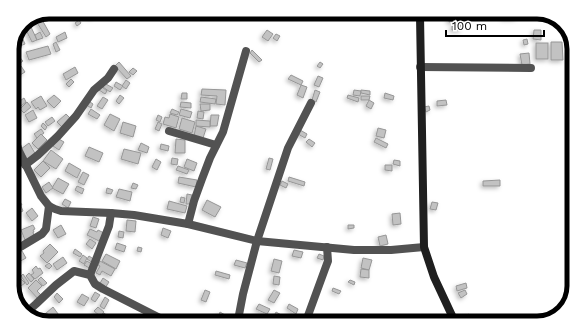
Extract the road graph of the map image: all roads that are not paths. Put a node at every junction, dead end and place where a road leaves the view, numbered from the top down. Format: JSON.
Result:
{"nodes":[{"id":1,"x":420,"y":19,"type":"edge"},
{"id":2,"x":246,"y":51,"type":"dead end"},
{"id":3,"x":420,"y":67,"type":"junction"},
{"id":4,"x":531,"y":68,"type":"dead end"},
{"id":5,"x":114,"y":69,"type":"dead end"},
{"id":6,"x":311,"y":103,"type":"dead end"},
{"id":7,"x":169,"y":131,"type":"dead end"},
{"id":8,"x":216,"y":145,"type":"junction"},
{"id":9,"x":19,"y":153,"type":"edge"},
{"id":10,"x":26,"y":165,"type":"junction"},
{"id":11,"x":49,"y":206,"type":"junction"},
{"id":12,"x":111,"y":213,"type":"junction"},
{"id":13,"x":188,"y":224,"type":"junction"},
{"id":14,"x":257,"y":241,"type":"junction"},
{"id":15,"x":327,"y":247,"type":"junction"},
{"id":16,"x":424,"y":247,"type":"junction"},
{"id":17,"x":19,"y":248,"type":"edge"},
{"id":18,"x":90,"y":275,"type":"junction"},
{"id":19,"x":30,"y":309,"type":"edge"},
{"id":20,"x":156,"y":316,"type":"edge"},
{"id":21,"x":239,"y":316,"type":"edge"},
{"id":22,"x":308,"y":316,"type":"edge"},
{"id":23,"x":452,"y":316,"type":"edge"}],
"edges":[{"from":1,"to":3,"type":"street"},
{"from":2,"to":8,"type":"street"},
{"from":3,"to":4,"type":"street"},
{"from":3,"to":16,"type":"street"},
{"from":5,"to":10,"type":"street"},
{"from":6,"to":14,"type":"street"},
{"from":7,"to":8,"type":"street"},
{"from":8,"to":13,"type":"street"},
{"from":9,"to":10,"type":"street"},
{"from":10,"to":11,"type":"street"},
{"from":11,"to":12,"type":"street"},
{"from":11,"to":17,"type":"street"},
{"from":12,"to":13,"type":"street"},
{"from":12,"to":18,"type":"street"},
{"from":13,"to":14,"type":"street"},
{"from":14,"to":15,"type":"street"},
{"from":14,"to":21,"type":"street"},
{"from":15,"to":16,"type":"street"},
{"from":15,"to":22,"type":"street"},
{"from":16,"to":23,"type":"street"},
{"from":18,"to":19,"type":"street"},
{"from":18,"to":20,"type":"street"}]}
